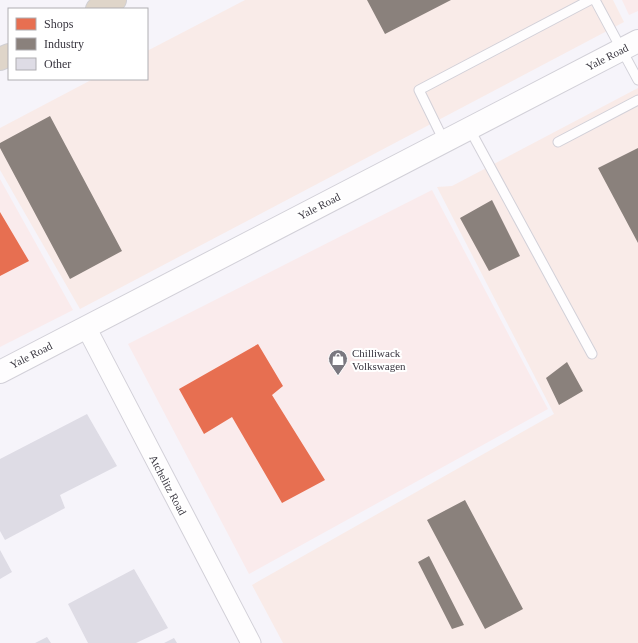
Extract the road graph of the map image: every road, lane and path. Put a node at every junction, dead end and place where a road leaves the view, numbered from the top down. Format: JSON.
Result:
{"nodes":[{"id":1,"x":115,"y":0,"type":"edge"},
{"id":2,"x":590,"y":0,"type":"edge"},
{"id":3,"x":595,"y":0,"type":"edge"},
{"id":4,"x":99,"y":8,"type":"edge"},
{"id":5,"x":629,"y":45,"type":"edge"},
{"id":6,"x":638,"y":80,"type":"edge"},
{"id":7,"x":638,"y":100,"type":"edge"},
{"id":8,"x":469,"y":128,"type":"junction"},
{"id":9,"x":444,"y":141,"type":"junction"},
{"id":10,"x":558,"y":142,"type":"dead end"},
{"id":11,"x":86,"y":327,"type":"junction"},
{"id":12,"x":592,"y":354,"type":"dead end"},
{"id":13,"x":0,"y":372,"type":"edge"},
{"id":14,"x":251,"y":643,"type":"edge"}],
"edges":[{"from":1,"to":4,"type":"highway"},
{"from":2,"to":9,"type":"lane"},
{"from":3,"to":5,"type":"lane"},
{"from":5,"to":6,"type":"lane"},
{"from":5,"to":8,"type":"street","name":"Yale Road"},
{"from":7,"to":10,"type":"lane"},
{"from":8,"to":9,"type":"street","name":"Yale Road"},
{"from":8,"to":12,"type":"lane"},
{"from":9,"to":11,"type":"street","name":"Yale Road"},
{"from":11,"to":13,"type":"street","name":"Yale Road"},
{"from":11,"to":14,"type":"street","name":"Atchelitz Road"}]}
